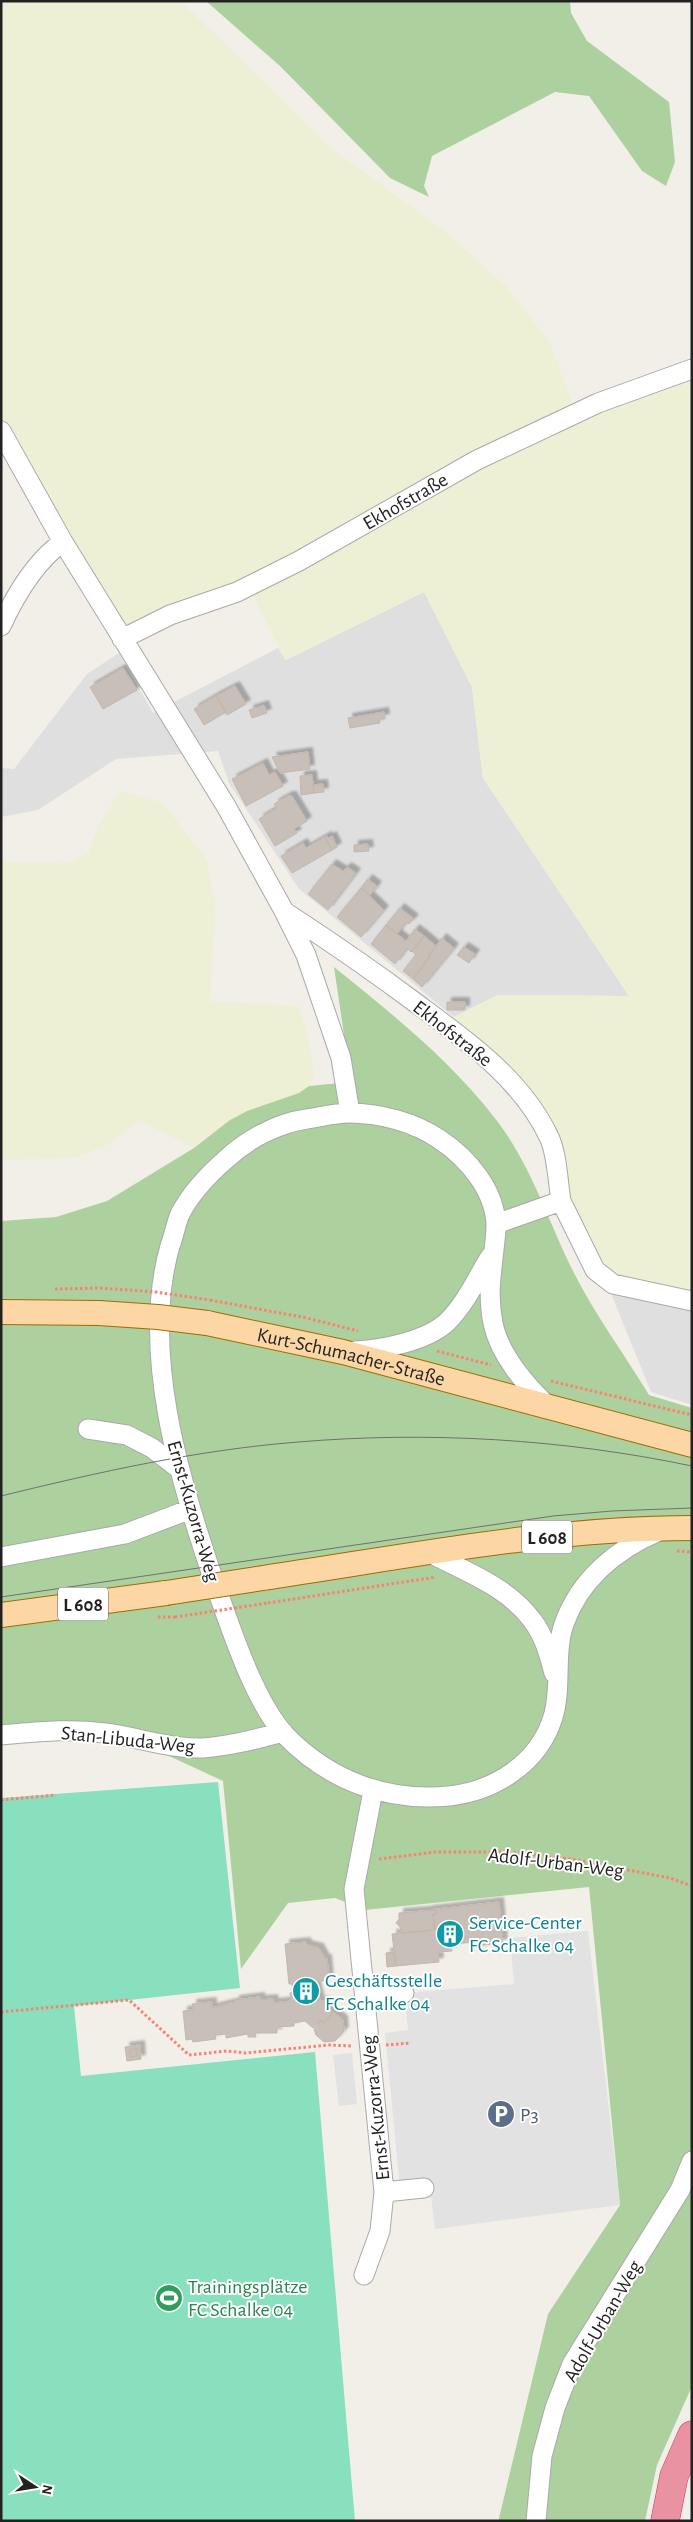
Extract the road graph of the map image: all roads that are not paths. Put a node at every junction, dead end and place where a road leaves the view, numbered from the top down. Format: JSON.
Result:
{"nodes":[{"id":1,"x":692,"y":369,"type":"edge"},
{"id":2,"x":1,"y":431,"type":"edge"},
{"id":3,"x":63,"y":542,"type":"junction"},
{"id":4,"x":1,"y":626,"type":"edge"},
{"id":5,"x":122,"y":639,"type":"junction"},
{"id":6,"x":284,"y":911,"type":"junction"},
{"id":7,"x":350,"y":1113,"type":"junction"},
{"id":8,"x":561,"y":1201,"type":"junction"},
{"id":9,"x":496,"y":1224,"type":"junction"},
{"id":10,"x":493,"y":1251,"type":"junction"},
{"id":11,"x":692,"y":1301,"type":"edge"},
{"id":12,"x":1,"y":1312,"type":"edge"},
{"id":13,"x":343,"y":1352,"type":"junction"},
{"id":14,"x":550,"y":1408,"type":"junction"},
{"id":15,"x":88,"y":1429,"type":"dead end"},
{"id":16,"x":692,"y":1445,"type":"edge"},
{"id":17,"x":178,"y":1468,"type":"junction"},
{"id":18,"x":191,"y":1509,"type":"junction"},
{"id":19,"x":665,"y":1528,"type":"junction"},
{"id":20,"x":692,"y":1528,"type":"edge"},
{"id":21,"x":430,"y":1553,"type":"junction"},
{"id":22,"x":1,"y":1557,"type":"edge"},
{"id":23,"x":1,"y":1615,"type":"edge"},
{"id":24,"x":557,"y":1681,"type":"junction"},
{"id":25,"x":282,"y":1732,"type":"junction"},
{"id":26,"x":1,"y":1735,"type":"edge"},
{"id":27,"x":373,"y":1791,"type":"junction"},
{"id":28,"x":404,"y":1993,"type":"dead end"},
{"id":29,"x":364,"y":1998,"type":"junction"},
{"id":30,"x":692,"y":2161,"type":"edge"},
{"id":31,"x":424,"y":2188,"type":"dead end"},
{"id":32,"x":384,"y":2192,"type":"junction"},
{"id":33,"x":364,"y":2275,"type":"dead end"},
{"id":34,"x":692,"y":2435,"type":"edge"},
{"id":35,"x":536,"y":2521,"type":"edge"},
{"id":36,"x":666,"y":2521,"type":"edge"}],
"edges":[{"from":1,"to":5,"type":"street","name":"Ekhofstraße"},
{"from":2,"to":3,"type":"street","name":"Ekhofstraße"},
{"from":3,"to":4,"type":"street"},
{"from":3,"to":5,"type":"street","name":"Ekhofstraße"},
{"from":5,"to":6,"type":"street","name":"Ekhofstraße"},
{"from":6,"to":7,"type":"street","name":"Ekhofstraße"},
{"from":6,"to":8,"type":"street","name":"Ekhofstraße"},
{"from":7,"to":9,"type":"street","name":"Ernst-Kuzorra-Weg"},
{"from":7,"to":17,"type":"street","name":"Ernst-Kuzorra-Weg"},
{"from":8,"to":9,"type":"street"},
{"from":8,"to":11,"type":"street","name":"Ekhofstraße"},
{"from":9,"to":10,"type":"street","name":"Ernst-Kuzorra-Weg"},
{"from":10,"to":13,"type":"street","name":"Ernst-Kuzorra-Weg"},
{"from":10,"to":14,"type":"street","name":"Ernst-Kuzorra-Weg"},
{"from":12,"to":13,"type":"main road","name":"Kurt-Schumacher-Straße","bridge":true},
{"from":13,"to":14,"type":"main road","name":"Kurt-Schumacher-Straße"},
{"from":14,"to":16,"type":"main road","name":"Kurt-Schumacher-Straße"},
{"from":15,"to":17,"type":"street"},
{"from":17,"to":18,"type":"street","name":"Ernst-Kuzorra-Weg"},
{"from":18,"to":22,"type":"street"},
{"from":18,"to":25,"type":"street","name":"Ernst-Kuzorra-Weg"},
{"from":19,"to":20,"type":"main road","number":"L 608"},
{"from":19,"to":21,"type":"main road","number":"L 608"},
{"from":19,"to":24,"type":"street","name":"Ernst-Kuzorra-Weg"},
{"from":21,"to":23,"type":"main road","number":"L 608","bridge":true},
{"from":21,"to":24,"type":"street","name":"Ernst-Kuzorra-Weg"},
{"from":24,"to":27,"type":"street","name":"Ernst-Kuzorra-Weg"},
{"from":25,"to":26,"type":"street","name":"Stan-Libuda-Weg"},
{"from":25,"to":27,"type":"street","name":"Ernst-Kuzorra-Weg"},
{"from":27,"to":29,"type":"street","name":"Ernst-Kuzorra-Weg"},
{"from":28,"to":29,"type":"street"},
{"from":29,"to":32,"type":"street","name":"Ernst-Kuzorra-Weg"},
{"from":30,"to":35,"type":"street","name":"Adolf-Urban-Weg"},
{"from":31,"to":32,"type":"street"},
{"from":32,"to":33,"type":"street","name":"Ernst-Kuzorra-Weg"},
{"from":34,"to":36,"type":"highway"}]}
